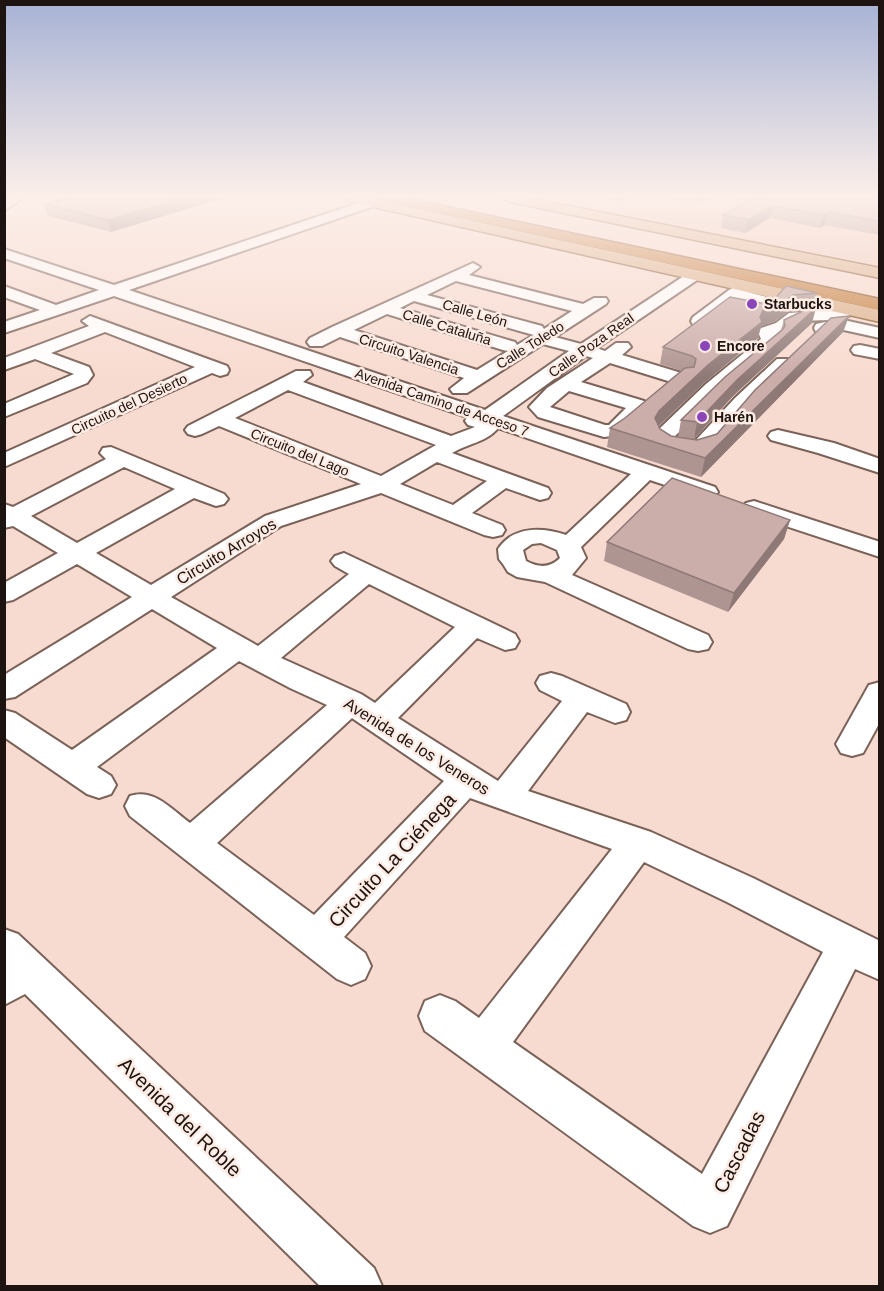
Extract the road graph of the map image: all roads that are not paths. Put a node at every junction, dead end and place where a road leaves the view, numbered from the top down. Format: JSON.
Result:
{"nodes":[{"id":1,"x":19,"y":258,"type":"edge"},
{"id":2,"x":194,"y":258,"type":"edge"},
{"id":3,"x":595,"y":258,"type":"edge"},
{"id":4,"x":620,"y":258,"type":"edge"},
{"id":5,"x":710,"y":258,"type":"edge"},
{"id":6,"x":806,"y":258,"type":"edge"},
{"id":7,"x":714,"y":259,"type":"junction"},
{"id":8,"x":473,"y":267,"type":"dead end"},
{"id":9,"x":879,"y":273,"type":"edge"},
{"id":10,"x":456,"y":276,"type":"junction"},
{"id":11,"x":879,"y":287,"type":"edge"},
{"id":12,"x":106,"y":288,"type":"junction"},
{"id":13,"x":701,"y":289,"type":"junction"},
{"id":14,"x":4,"y":291,"type":"edge"},
{"id":15,"x":879,"y":294,"type":"edge"},
{"id":16,"x":414,"y":296,"type":"junction"},
{"id":17,"x":729,"y":298,"type":"junction"},
{"id":18,"x":50,"y":308,"type":"junction"},
{"id":19,"x":386,"y":309,"type":"junction"},
{"id":20,"x":849,"y":310,"type":"junction"},
{"id":21,"x":4,"y":320,"type":"edge"},
{"id":22,"x":752,"y":320,"type":"edge"},
{"id":23,"x":876,"y":320,"type":"edge"},
{"id":24,"x":791,"y":321,"type":"junction"},
{"id":25,"x":4,"y":328,"type":"edge"},
{"id":26,"x":820,"y":328,"type":"junction"},
{"id":27,"x":686,"y":331,"type":"edge"},
{"id":28,"x":338,"y":332,"type":"junction"},
{"id":29,"x":637,"y":336,"type":"dead end"},
{"id":30,"x":536,"y":338,"type":"junction"},
{"id":31,"x":316,"y":342,"type":"dead end"},
{"id":32,"x":509,"y":346,"type":"junction"},
{"id":33,"x":860,"y":350,"type":"dead end"},
{"id":34,"x":34,"y":353,"type":"junction"},
{"id":35,"x":579,"y":353,"type":"junction"},
{"id":36,"x":659,"y":353,"type":"dead end"},
{"id":37,"x":754,"y":354,"type":"junction"},
{"id":38,"x":879,"y":354,"type":"edge"},
{"id":39,"x":608,"y":357,"type":"junction"},
{"id":40,"x":782,"y":364,"type":"junction"},
{"id":41,"x":4,"y":365,"type":"edge"},
{"id":42,"x":641,"y":367,"type":"junction"},
{"id":43,"x":305,"y":374,"type":"dead end"},
{"id":44,"x":468,"y":379,"type":"junction"},
{"id":45,"x":681,"y":379,"type":"edge"},
{"id":46,"x":287,"y":383,"type":"junction"},
{"id":47,"x":567,"y":384,"type":"dead end"},
{"id":48,"x":713,"y":388,"type":"junction"},
{"id":49,"x":742,"y":402,"type":"junction"},
{"id":50,"x":4,"y":411,"type":"edge"},
{"id":51,"x":488,"y":417,"type":"junction"},
{"id":52,"x":218,"y":418,"type":"junction"},
{"id":53,"x":4,"y":419,"type":"edge"},
{"id":54,"x":195,"y":430,"type":"dead end"},
{"id":55,"x":778,"y":436,"type":"dead end"},
{"id":56,"x":48,"y":441,"type":"junction"},
{"id":57,"x":450,"y":446,"type":"junction"},
{"id":58,"x":4,"y":461,"type":"edge"},
{"id":59,"x":879,"y":467,"type":"edge"},
{"id":60,"x":639,"y":469,"type":"junction"},
{"id":61,"x":503,"y":480,"type":"junction"},
{"id":62,"x":382,"y":485,"type":"junction"},
{"id":63,"x":193,"y":489,"type":"junction"},
{"id":64,"x":540,"y":493,"type":"dead end"},
{"id":65,"x":216,"y":499,"type":"dead end"},
{"id":66,"x":454,"y":515,"type":"junction"},
{"id":67,"x":7,"y":516,"type":"edge"},
{"id":68,"x":493,"y":530,"type":"dead end"},
{"id":69,"x":560,"y":542,"type":"junction"},
{"id":70,"x":879,"y":550,"type":"edge"},
{"id":71,"x":77,"y":554,"type":"junction"},
{"id":72,"x":549,"y":574,"type":"junction"},
{"id":73,"x":4,"y":594,"type":"edge"},
{"id":74,"x":152,"y":596,"type":"junction"},
{"id":75,"x":474,"y":625,"type":"junction"},
{"id":76,"x":505,"y":640,"type":"dead end"},
{"id":77,"x":698,"y":642,"type":"dead end"},
{"id":78,"x":249,"y":653,"type":"junction"},
{"id":79,"x":551,"y":683,"type":"dead end"},
{"id":80,"x":4,"y":689,"type":"edge"},
{"id":81,"x":879,"y":693,"type":"edge"},
{"id":82,"x":582,"y":697,"type":"junction"},
{"id":83,"x":350,"y":702,"type":"junction"},
{"id":84,"x":615,"y":712,"type":"dead end"},
{"id":85,"x":378,"y":719,"type":"junction"},
{"id":86,"x":4,"y":721,"type":"edge"},
{"id":87,"x":852,"y":744,"type":"dead end"},
{"id":88,"x":73,"y":766,"type":"junction"},
{"id":89,"x":466,"y":780,"type":"junction"},
{"id":90,"x":99,"y":785,"type":"dead end"},
{"id":91,"x":504,"y":798,"type":"junction"},
{"id":92,"x":142,"y":806,"type":"dead end"},
{"id":93,"x":638,"y":843,"type":"junction"},
{"id":94,"x":191,"y":844,"type":"junction"},
{"id":95,"x":317,"y":939,"type":"junction"},
{"id":96,"x":864,"y":952,"type":"edge"},
{"id":97,"x":351,"y":966,"type":"dead end"},
{"id":98,"x":12,"y":967,"type":"edge"},
{"id":99,"x":440,"y":1016,"type":"dead end"},
{"id":100,"x":483,"y":1047,"type":"junction"},
{"id":101,"x":356,"y":1287,"type":"edge"}],
"edges":[{"from":1,"to":12,"type":"street","name":"Avenida Camino de Acceso 7"},
{"from":2,"to":12,"type":"street"},
{"from":3,"to":13,"type":"main road"},
{"from":4,"to":23,"type":"highway"},
{"from":5,"to":7,"type":"highway"},
{"from":6,"to":9,"type":"main road"},
{"from":7,"to":11,"type":"highway"},
{"from":7,"to":15,"type":"highway"},
{"from":8,"to":10,"type":"street","name":"Circuito Valencia"},
{"from":10,"to":16,"type":"street","name":"Circuito Valencia"},
{"from":10,"to":30,"type":"street","name":"Calle Toledo"},
{"from":12,"to":18,"type":"street"},
{"from":12,"to":51,"type":"street","name":"Avenida Camino de Acceso 7"},
{"from":13,"to":17,"type":"main road"},
{"from":13,"to":17,"type":"street"},
{"from":13,"to":35,"type":"street","name":"Calle Poza Real"},
{"from":14,"to":18,"type":"street"},
{"from":16,"to":19,"type":"street","name":"Circuito Valencia"},
{"from":16,"to":30,"type":"street","name":"Calle León"},
{"from":17,"to":20,"type":"main road"},
{"from":17,"to":22,"type":"street"},
{"from":17,"to":27,"type":"street"},
{"from":18,"to":21,"type":"street"},
{"from":18,"to":25,"type":"street"},
{"from":19,"to":28,"type":"street","name":"Circuito Valencia"},
{"from":19,"to":32,"type":"street","name":"Calle Cataluña"},
{"from":20,"to":23,"type":"main road"},
{"from":20,"to":24,"type":"street"},
{"from":23,"to":26,"type":"street"},
{"from":24,"to":26,"type":"street"},
{"from":24,"to":37,"type":"street"},
{"from":26,"to":40,"type":"street"},
{"from":28,"to":31,"type":"street","name":"Circuito Valencia"},
{"from":28,"to":44,"type":"street","name":"Circuito Valencia"},
{"from":29,"to":39,"type":"street"},
{"from":30,"to":32,"type":"street","name":"Calle Toledo"},
{"from":30,"to":35,"type":"street","name":"Calle León"},
{"from":30,"to":44,"type":"street","name":"Calle Toledo"},
{"from":32,"to":44,"type":"street","name":"Calle Toledo"},
{"from":33,"to":38,"type":"street"},
{"from":34,"to":41,"type":"street","name":"Circuito del Desierto"},
{"from":34,"to":50,"type":"street"},
{"from":34,"to":56,"type":"street","name":"Circuito del Desierto"},
{"from":35,"to":39,"type":"street","name":"Calle León"},
{"from":35,"to":51,"type":"street","name":"Calle Poza Real"},
{"from":36,"to":42,"type":"street"},
{"from":37,"to":40,"type":"street"},
{"from":37,"to":48,"type":"street"},
{"from":39,"to":42,"type":"street","name":"Calle León"},
{"from":39,"to":47,"type":"street"},
{"from":40,"to":49,"type":"street"},
{"from":42,"to":45,"type":"street","name":"Calle León"},
{"from":43,"to":46,"type":"street","name":"Circuito del Lago"},
{"from":46,"to":52,"type":"street","name":"Circuito del Lago"},
{"from":46,"to":57,"type":"street"},
{"from":48,"to":49,"type":"street"},
{"from":48,"to":49,"type":"street"},
{"from":51,"to":57,"type":"street","name":"Circuito Arroyos"},
{"from":51,"to":60,"type":"street","name":"Avenida Camino de Acceso 7"},
{"from":52,"to":54,"type":"street","name":"Circuito del Lago"},
{"from":52,"to":62,"type":"street","name":"Circuito del Lago"},
{"from":53,"to":56,"type":"street"},
{"from":55,"to":59,"type":"street"},
{"from":56,"to":58,"type":"street","name":"Circuito del Desierto"},
{"from":57,"to":61,"type":"street"},
{"from":57,"to":62,"type":"street","name":"Circuito Arroyos"},
{"from":60,"to":69,"type":"street"},
{"from":60,"to":70,"type":"street","name":"Avenida Camino de Acceso 7"},
{"from":61,"to":64,"type":"street"},
{"from":61,"to":66,"type":"street"},
{"from":62,"to":66,"type":"street","name":"Circuito del Lago"},
{"from":62,"to":74,"type":"street","name":"Circuito Arroyos"},
{"from":63,"to":65,"type":"street"},
{"from":63,"to":67,"type":"street"},
{"from":63,"to":71,"type":"street"},
{"from":66,"to":68,"type":"street","name":"Circuito del Lago"},
{"from":67,"to":71,"type":"street","name":"Avenida de los Veneros"},
{"from":69,"to":72,"type":"street"},
{"from":69,"to":72,"type":"street"},
{"from":71,"to":73,"type":"street"},
{"from":71,"to":74,"type":"street","name":"Avenida de los Veneros"},
{"from":72,"to":77,"type":"street"},
{"from":74,"to":78,"type":"street","name":"Avenida de los Veneros"},
{"from":74,"to":80,"type":"street","name":"Circuito Arroyos"},
{"from":75,"to":76,"type":"street"},
{"from":75,"to":78,"type":"street"},
{"from":75,"to":85,"type":"street"},
{"from":78,"to":83,"type":"street","name":"Avenida de los Veneros"},
{"from":78,"to":88,"type":"street"},
{"from":79,"to":82,"type":"street"},
{"from":81,"to":87,"type":"street"},
{"from":82,"to":84,"type":"street"},
{"from":82,"to":91,"type":"street"},
{"from":83,"to":85,"type":"street","name":"Avenida de los Veneros"},
{"from":83,"to":94,"type":"street"},
{"from":85,"to":89,"type":"street","name":"Avenida de los Veneros"},
{"from":86,"to":88,"type":"street"},
{"from":88,"to":90,"type":"street"},
{"from":89,"to":91,"type":"street","name":"Avenida de los Veneros"},
{"from":89,"to":95,"type":"street","name":"Circuito La Ciénega"},
{"from":91,"to":93,"type":"street","name":"Avenida de los Veneros"},
{"from":92,"to":94,"type":"street","name":"Circuito La Ciénega"},
{"from":93,"to":96,"type":"street","name":"Avenida de los Veneros"},
{"from":93,"to":100,"type":"street"},
{"from":94,"to":95,"type":"street","name":"Circuito La Ciénega"},
{"from":95,"to":97,"type":"street","name":"Circuito La Ciénega"},
{"from":96,"to":100,"type":"street","name":"Cascadas"},
{"from":98,"to":101,"type":"street","name":"Avenida del Roble"},
{"from":99,"to":100,"type":"street","name":"Cascadas"}]}
